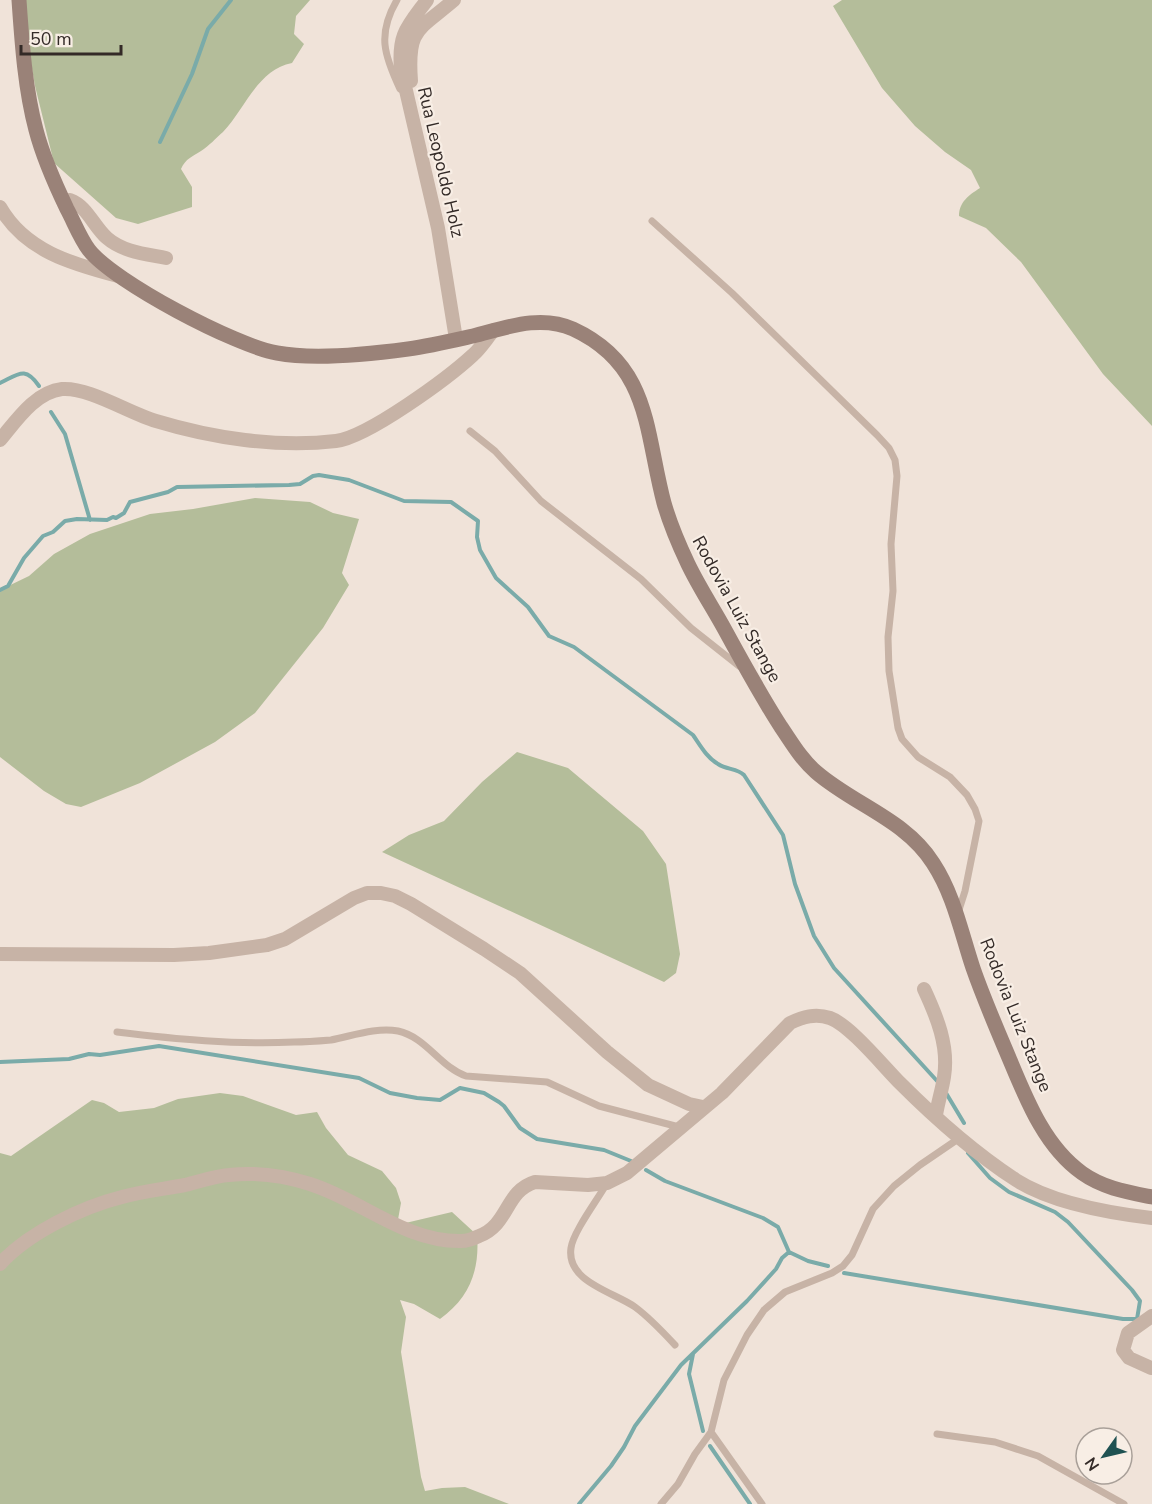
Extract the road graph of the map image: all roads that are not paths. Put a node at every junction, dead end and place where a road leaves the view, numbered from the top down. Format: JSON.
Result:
{"nodes":[{"id":1,"x":19,"y":0,"type":"edge"},
{"id":2,"x":397,"y":0,"type":"edge"},
{"id":3,"x":427,"y":0,"type":"edge"},
{"id":4,"x":453,"y":0,"type":"edge"},
{"id":5,"x":414,"y":118,"type":"junction"},
{"id":6,"x":64,"y":202,"type":"junction"},
{"id":7,"x":1,"y":211,"type":"edge"},
{"id":8,"x":652,"y":221,"type":"dead end"},
{"id":9,"x":166,"y":258,"type":"dead end"},
{"id":10,"x":120,"y":276,"type":"junction"},
{"id":11,"x":494,"y":330,"type":"junction"},
{"id":12,"x":456,"y":339,"type":"junction"},
{"id":13,"x":470,"y":431,"type":"dead end"},
{"id":14,"x":0,"y":440,"type":"edge"},
{"id":15,"x":749,"y":673,"type":"junction"},
{"id":16,"x":957,"y":915,"type":"junction"},
{"id":17,"x":0,"y":954,"type":"edge"},
{"id":18,"x":924,"y":989,"type":"dead end"},
{"id":19,"x":117,"y":1032,"type":"dead end"},
{"id":20,"x":703,"y":1107,"type":"junction"},
{"id":21,"x":936,"y":1115,"type":"junction"},
{"id":22,"x":679,"y":1127,"type":"junction"},
{"id":23,"x":961,"y":1137,"type":"junction"},
{"id":24,"x":607,"y":1183,"type":"junction"},
{"id":25,"x":1152,"y":1197,"type":"edge"},
{"id":26,"x":1152,"y":1218,"type":"edge"},
{"id":27,"x":0,"y":1264,"type":"edge"},
{"id":28,"x":1152,"y":1316,"type":"edge"},
{"id":29,"x":675,"y":1345,"type":"dead end"},
{"id":30,"x":1152,"y":1368,"type":"edge"},
{"id":31,"x":711,"y":1432,"type":"junction"},
{"id":32,"x":937,"y":1434,"type":"dead end"},
{"id":33,"x":662,"y":1504,"type":"edge"},
{"id":34,"x":762,"y":1504,"type":"edge"},
{"id":35,"x":1124,"y":1504,"type":"edge"}],
"edges":[{"from":1,"to":6,"type":"street","name":"Rodovia Luiz Stange"},
{"from":2,"to":5,"type":"lane"},
{"from":3,"to":5,"type":"street","name":"Rua Leopoldo Holz"},
{"from":4,"to":5,"type":"street"},
{"from":5,"to":12,"type":"street","name":"Rua Leopoldo Holz"},
{"from":6,"to":9,"type":"street"},
{"from":6,"to":10,"type":"street","name":"Rodovia Luiz Stange"},
{"from":7,"to":10,"type":"street"},
{"from":8,"to":16,"type":"lane"},
{"from":10,"to":12,"type":"street","name":"Rodovia Luiz Stange"},
{"from":11,"to":12,"type":"street","name":"Rodovia Luiz Stange"},
{"from":11,"to":14,"type":"street"},
{"from":11,"to":15,"type":"street","name":"Rodovia Luiz Stange"},
{"from":13,"to":15,"type":"lane"},
{"from":15,"to":16,"type":"street","name":"Rodovia Luiz Stange"},
{"from":16,"to":25,"type":"street","name":"Rodovia Luiz Stange"},
{"from":17,"to":20,"type":"street"},
{"from":18,"to":21,"type":"street"},
{"from":19,"to":22,"type":"lane"},
{"from":20,"to":21,"type":"street"},
{"from":20,"to":22,"type":"street"},
{"from":21,"to":23,"type":"street"},
{"from":22,"to":24,"type":"street"},
{"from":23,"to":26,"type":"street"},
{"from":23,"to":31,"type":"lane"},
{"from":24,"to":27,"type":"street"},
{"from":24,"to":29,"type":"lane"},
{"from":28,"to":30,"type":"street"},
{"from":31,"to":33,"type":"lane"},
{"from":31,"to":34,"type":"lane"},
{"from":32,"to":35,"type":"lane"}]}
